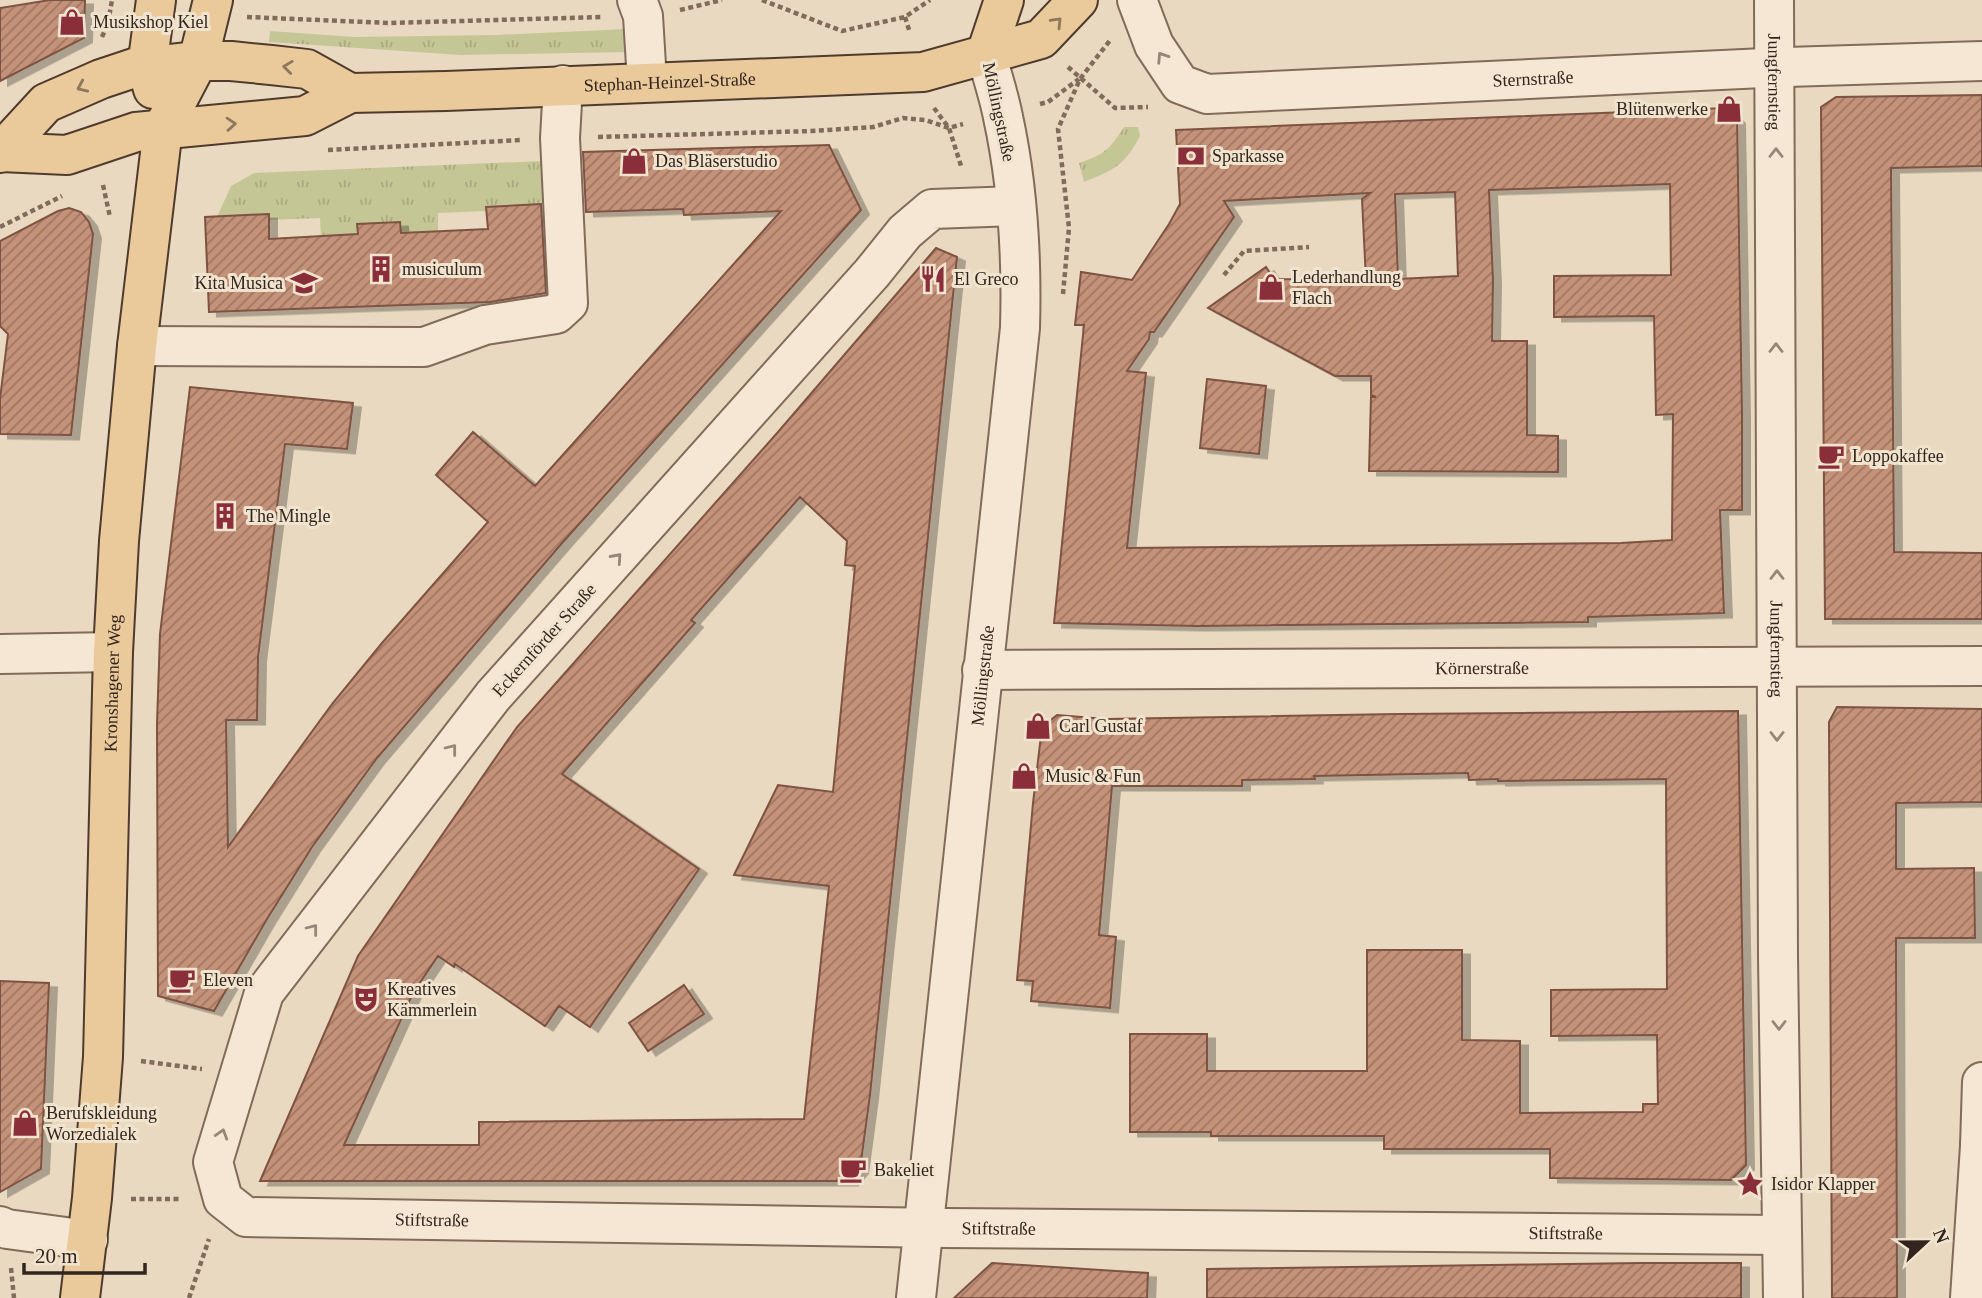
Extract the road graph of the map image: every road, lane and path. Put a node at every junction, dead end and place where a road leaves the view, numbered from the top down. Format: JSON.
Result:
{"nodes":[{"id":1,"x":112,"y":0,"type":"edge"},
{"id":2,"x":156,"y":0,"type":"edge"},
{"id":3,"x":722,"y":0,"type":"edge"},
{"id":4,"x":753,"y":0,"type":"edge"},
{"id":5,"x":762,"y":0,"type":"edge"},
{"id":6,"x":930,"y":0,"type":"edge"},
{"id":7,"x":1004,"y":0,"type":"edge"},
{"id":8,"x":1078,"y":0,"type":"edge"},
{"id":9,"x":1137,"y":0,"type":"edge"},
{"id":10,"x":1774,"y":0,"type":"edge"},
{"id":11,"x":640,"y":8,"type":"edge"},
{"id":12,"x":227,"y":9,"type":"edge"},
{"id":13,"x":108,"y":23,"type":"dead end"},
{"id":14,"x":986,"y":54,"type":"junction"},
{"id":15,"x":198,"y":61,"type":"junction"},
{"id":16,"x":1982,"y":61,"type":"edge"},
{"id":17,"x":1064,"y":63,"type":"dead end"},
{"id":18,"x":147,"y":67,"type":"junction"},
{"id":19,"x":1775,"y":67,"type":"junction"},
{"id":20,"x":1080,"y":79,"type":"junction"},
{"id":21,"x":647,"y":82,"type":"junction"},
{"id":22,"x":563,"y":85,"type":"junction"},
{"id":23,"x":350,"y":93,"type":"junction"},
{"id":24,"x":1048,"y":102,"type":"dead end"},
{"id":25,"x":1153,"y":106,"type":"dead end"},
{"id":26,"x":163,"y":128,"type":"junction"},
{"id":27,"x":1,"y":153,"type":"edge"},
{"id":28,"x":1016,"y":206,"type":"junction"},
{"id":29,"x":1309,"y":247,"type":"dead end"},
{"id":30,"x":1224,"y":275,"type":"dead end"},
{"id":31,"x":137,"y":346,"type":"junction"},
{"id":32,"x":113,"y":652,"type":"junction"},
{"id":33,"x":0,"y":654,"type":"edge"},
{"id":34,"x":1982,"y":666,"type":"edge"},
{"id":35,"x":1777,"y":668,"type":"junction"},
{"id":36,"x":982,"y":670,"type":"junction"},
{"id":37,"x":103,"y":1057,"type":"junction"},
{"id":38,"x":241,"y":1073,"type":"junction"},
{"id":39,"x":1982,"y":1082,"type":"edge"},
{"id":40,"x":1981,"y":1146,"type":"edge"},
{"id":41,"x":92,"y":1198,"type":"junction"},
{"id":42,"x":223,"y":1199,"type":"junction"},
{"id":43,"x":0,"y":1226,"type":"edge"},
{"id":44,"x":923,"y":1227,"type":"junction"},
{"id":45,"x":1782,"y":1235,"type":"junction"},
{"id":46,"x":88,"y":1240,"type":"junction"},
{"id":47,"x":80,"y":1298,"type":"edge"},
{"id":48,"x":189,"y":1298,"type":"edge"},
{"id":49,"x":916,"y":1298,"type":"edge"},
{"id":50,"x":1783,"y":1298,"type":"edge"},
{"id":51,"x":1970,"y":1298,"type":"edge"}],
"edges":[{"from":1,"to":13,"type":"path"},
{"from":2,"to":18,"type":"main road","name":"Kronshagener Weg"},
{"from":3,"to":11,"type":"path"},
{"from":4,"to":5,"type":"path"},
{"from":5,"to":6,"type":"path"},
{"from":7,"to":14,"type":"main road"},
{"from":14,"to":8,"type":"main road","one_way":true},
{"from":19,"to":9,"type":"street","name":"Sternstraße","one_way":true},
{"from":10,"to":19,"type":"street","name":"Jungfernstieg"},
{"from":11,"to":12,"type":"path"},
{"from":11,"to":21,"type":"street"},
{"from":12,"to":15,"type":"main road","name":"Kronshagener Weg"},
{"from":14,"to":21,"type":"main road","name":"Stephan-Heinzel-Straße"},
{"from":14,"to":28,"type":"street","name":"Möllingstraße"},
{"from":15,"to":18,"type":"main road"},
{"from":23,"to":15,"type":"main road","one_way":true},
{"from":15,"to":26,"type":"main road","name":"Kronshagener Weg"},
{"from":16,"to":19,"type":"street","name":"Sternstraße"},
{"from":17,"to":20,"type":"path"},
{"from":18,"to":26,"type":"main road","name":"Kronshagener Weg"},
{"from":18,"to":27,"type":"main road","one_way":true},
{"from":35,"to":19,"type":"street","name":"Jungfernstieg","one_way":true},
{"from":20,"to":24,"type":"path"},
{"from":20,"to":25,"type":"path"},
{"from":21,"to":22,"type":"main road","name":"Stephan-Heinzel-Straße"},
{"from":22,"to":23,"type":"main road","name":"Stephan-Heinzel-Straße"},
{"from":22,"to":31,"type":"street"},
{"from":26,"to":23,"type":"main road","name":"Stephan-Heinzel-Straße","one_way":true},
{"from":26,"to":27,"type":"main road","name":"Stephan-Heinzel-Straße"},
{"from":26,"to":31,"type":"main road","name":"Kronshagener Weg"},
{"from":28,"to":36,"type":"street","name":"Möllingstraße"},
{"from":38,"to":28,"type":"street","name":"Eckernförder Straße","one_way":true},
{"from":29,"to":30,"type":"path"},
{"from":31,"to":32,"type":"main road","name":"Kronshagener Weg"},
{"from":32,"to":33,"type":"street"},
{"from":32,"to":37,"type":"main road","name":"Kronshagener Weg"},
{"from":34,"to":35,"type":"street","name":"Körnerstraße"},
{"from":35,"to":36,"type":"street","name":"Körnerstraße"},
{"from":35,"to":45,"type":"street","name":"Jungfernstieg","one_way":true},
{"from":36,"to":44,"type":"street","name":"Möllingstraße"},
{"from":37,"to":38,"type":"path"},
{"from":37,"to":41,"type":"main road","name":"Kronshagener Weg"},
{"from":42,"to":38,"type":"street","name":"Eckernförder Straße","one_way":true},
{"from":39,"to":40,"type":"street"},
{"from":40,"to":51,"type":"street"},
{"from":41,"to":42,"type":"path"},
{"from":41,"to":46,"type":"main road","name":"Kronshagener Weg"},
{"from":42,"to":44,"type":"street","name":"Stiftstraße"},
{"from":42,"to":48,"type":"path"},
{"from":43,"to":46,"type":"street"},
{"from":44,"to":45,"type":"street","name":"Stiftstraße"},
{"from":44,"to":49,"type":"street","name":"Möllingstraße"},
{"from":45,"to":50,"type":"street","name":"Jungfernstieg"},
{"from":46,"to":47,"type":"main road","name":"Kronshagener Weg"}]}
